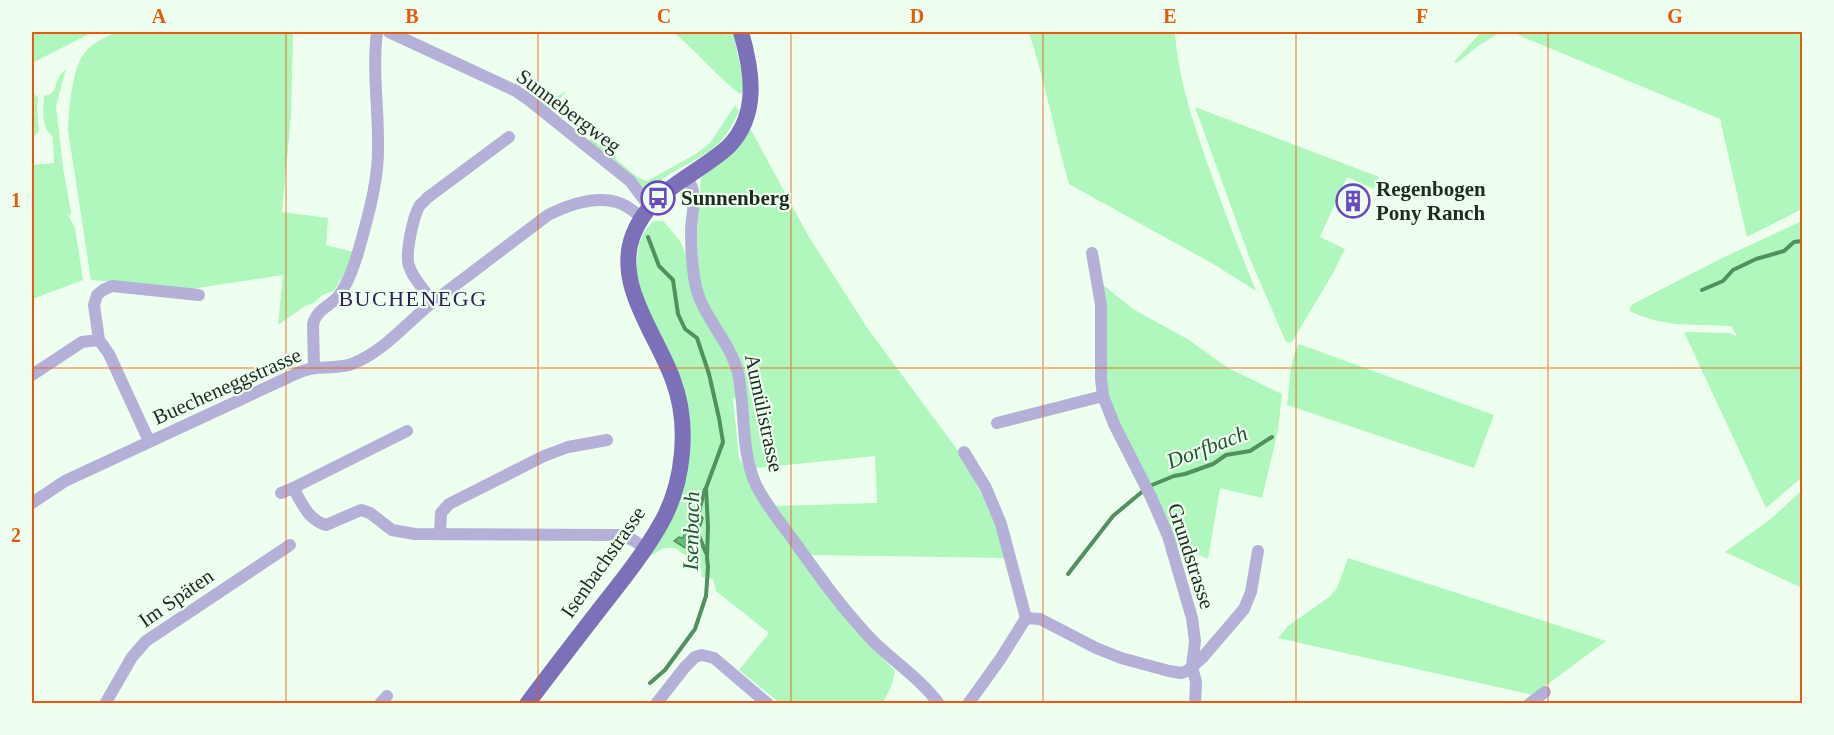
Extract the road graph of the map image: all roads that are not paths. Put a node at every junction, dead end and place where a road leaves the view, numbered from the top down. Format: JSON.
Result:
{"nodes":[{"id":1,"x":377,"y":32,"type":"edge"},
{"id":2,"x":389,"y":32,"type":"edge"},
{"id":3,"x":741,"y":32,"type":"edge"},
{"id":4,"x":509,"y":137,"type":"dead end"},
{"id":5,"x":686,"y":177,"type":"junction"},
{"id":6,"x":646,"y":212,"type":"junction"},
{"id":7,"x":1092,"y":253,"type":"dead end"},
{"id":8,"x":199,"y":295,"type":"dead end"},
{"id":9,"x":433,"y":302,"type":"junction"},
{"id":10,"x":99,"y":340,"type":"junction"},
{"id":11,"x":314,"y":368,"type":"junction"},
{"id":12,"x":32,"y":375,"type":"edge"},
{"id":13,"x":1103,"y":396,"type":"junction"},
{"id":14,"x":997,"y":423,"type":"dead end"},
{"id":15,"x":407,"y":431,"type":"dead end"},
{"id":16,"x":606,"y":440,"type":"dead end"},
{"id":17,"x":149,"y":441,"type":"junction"},
{"id":18,"x":964,"y":452,"type":"dead end"},
{"id":19,"x":32,"y":503,"type":"edge"},
{"id":20,"x":440,"y":533,"type":"junction"},
{"id":21,"x":291,"y":545,"type":"dead end"},
{"id":22,"x":645,"y":548,"type":"junction"},
{"id":23,"x":1258,"y":551,"type":"dead end"},
{"id":24,"x":1026,"y":618,"type":"junction"},
{"id":25,"x":1192,"y":667,"type":"junction"},
{"id":26,"x":1545,"y":692,"type":"dead end"},
{"id":27,"x":105,"y":704,"type":"edge"},
{"id":28,"x":527,"y":704,"type":"edge"},
{"id":29,"x":656,"y":704,"type":"edge"},
{"id":30,"x":768,"y":704,"type":"edge"},
{"id":31,"x":939,"y":704,"type":"edge"},
{"id":32,"x":968,"y":704,"type":"edge"},
{"id":33,"x":1195,"y":704,"type":"edge"},
{"id":34,"x":1528,"y":704,"type":"edge"}],
"edges":[{"from":1,"to":11,"type":"street"},
{"from":2,"to":6,"type":"street","name":"Sunnebergweg"},
{"from":3,"to":5,"type":"main road"},
{"from":4,"to":9,"type":"street"},
{"from":5,"to":6,"type":"main road","name":"Isenbachstrasse"},
{"from":5,"to":31,"type":"street","name":"Aumülistrasse"},
{"from":6,"to":9,"type":"street","name":"Buecheneggstrasse"},
{"from":6,"to":22,"type":"main road","name":"Isenbachstrasse"},
{"from":7,"to":13,"type":"street","name":"Grundstrasse"},
{"from":8,"to":10,"type":"street"},
{"from":9,"to":11,"type":"street","name":"Buecheneggstrasse"},
{"from":10,"to":12,"type":"street"},
{"from":10,"to":17,"type":"street"},
{"from":11,"to":17,"type":"street","name":"Buecheneggstrasse"},
{"from":13,"to":14,"type":"street"},
{"from":13,"to":25,"type":"street","name":"Grundstrasse"},
{"from":15,"to":20,"type":"street"},
{"from":16,"to":20,"type":"street"},
{"from":17,"to":19,"type":"street","name":"Buecheneggstrasse"},
{"from":18,"to":24,"type":"street"},
{"from":20,"to":22,"type":"street"},
{"from":21,"to":27,"type":"street","name":"Im Späten"},
{"from":22,"to":28,"type":"main road","name":"Isenbachstrasse"},
{"from":23,"to":25,"type":"street"},
{"from":24,"to":25,"type":"street"},
{"from":24,"to":32,"type":"street"},
{"from":25,"to":33,"type":"street","name":"Grundstrasse"},
{"from":26,"to":34,"type":"street"},
{"from":29,"to":30,"type":"street"}]}
